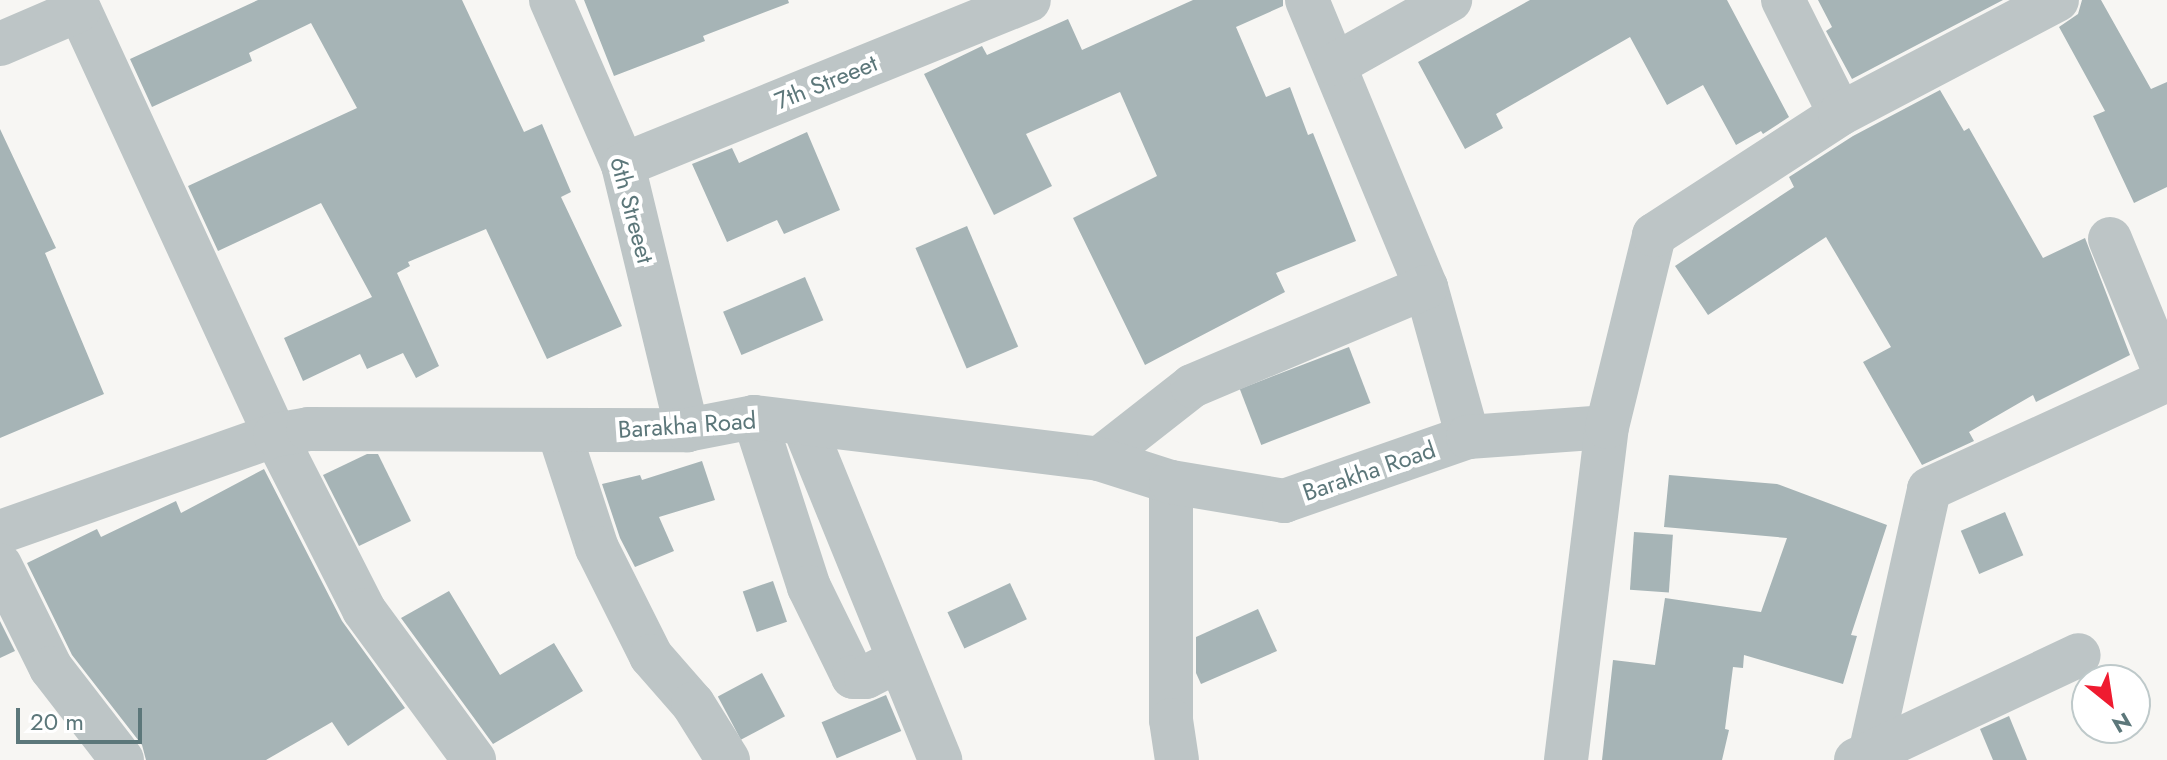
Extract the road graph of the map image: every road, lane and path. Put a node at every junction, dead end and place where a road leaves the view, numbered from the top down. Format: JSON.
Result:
{"nodes":[{"id":1,"x":551,"y":0,"type":"edge"},
{"id":2,"x":1029,"y":0,"type":"edge"},
{"id":3,"x":1307,"y":0,"type":"edge"},
{"id":4,"x":1450,"y":0,"type":"edge"},
{"id":5,"x":1783,"y":0,"type":"edge"},
{"id":6,"x":2057,"y":0,"type":"edge"},
{"id":7,"x":77,"y":5,"type":"edge"},
{"id":8,"x":0,"y":44,"type":"edge"},
{"id":9,"x":1336,"y":64,"type":"junction"},
{"id":10,"x":1840,"y":114,"type":"junction"},
{"id":11,"x":623,"y":165,"type":"junction"},
{"id":12,"x":2110,"y":239,"type":"dead end"},
{"id":13,"x":1426,"y":287,"type":"junction"},
{"id":14,"x":2167,"y":379,"type":"edge"},
{"id":15,"x":754,"y":417,"type":"junction"},
{"id":16,"x":804,"y":426,"type":"junction"},
{"id":17,"x":1607,"y":427,"type":"junction"},
{"id":18,"x":687,"y":430,"type":"junction"},
{"id":19,"x":559,"y":432,"type":"junction"},
{"id":20,"x":275,"y":435,"type":"junction"},
{"id":21,"x":1468,"y":437,"type":"junction"},
{"id":22,"x":1099,"y":459,"type":"junction"},
{"id":23,"x":1171,"y":482,"type":"junction"},
{"id":24,"x":0,"y":532,"type":"edge"},
{"id":25,"x":0,"y":565,"type":"edge"},
{"id":26,"x":2079,"y":655,"type":"dead end"},
{"id":27,"x":898,"y":661,"type":"junction"},
{"id":28,"x":1863,"y":757,"type":"edge"},
{"id":29,"x":122,"y":760,"type":"edge"},
{"id":30,"x":474,"y":760,"type":"edge"},
{"id":31,"x":728,"y":760,"type":"edge"},
{"id":32,"x":940,"y":760,"type":"edge"},
{"id":33,"x":1177,"y":760,"type":"edge"},
{"id":34,"x":1566,"y":760,"type":"edge"}],
"edges":[{"from":1,"to":11,"type":"street","name":"6th Streeet"},
{"from":2,"to":11,"type":"street","name":"7th Streeet"},
{"from":3,"to":9,"type":"street"},
{"from":4,"to":9,"type":"street"},
{"from":5,"to":10,"type":"street"},
{"from":6,"to":10,"type":"street"},
{"from":7,"to":8,"type":"street"},
{"from":7,"to":20,"type":"street"},
{"from":9,"to":13,"type":"street"},
{"from":10,"to":17,"type":"street"},
{"from":11,"to":18,"type":"street","name":"6th Streeet"},
{"from":12,"to":14,"type":"street"},
{"from":13,"to":21,"type":"street"},
{"from":13,"to":22,"type":"street"},
{"from":14,"to":28,"type":"street"},
{"from":15,"to":16,"type":"street","name":"Barakha Road"},
{"from":15,"to":18,"type":"street","name":"Barakha Road"},
{"from":15,"to":27,"type":"street"},
{"from":16,"to":22,"type":"street","name":"Barakha Road"},
{"from":16,"to":27,"type":"street"},
{"from":17,"to":21,"type":"street","name":"Barakha Road"},
{"from":17,"to":34,"type":"street"},
{"from":18,"to":19,"type":"street","name":"Barakha Road"},
{"from":19,"to":20,"type":"street","name":"Barakha Road"},
{"from":19,"to":31,"type":"street"},
{"from":20,"to":24,"type":"street","name":"Barakha Road"},
{"from":20,"to":30,"type":"street"},
{"from":21,"to":23,"type":"street","name":"Barakha Road"},
{"from":22,"to":23,"type":"street","name":"Barakha Road"},
{"from":23,"to":33,"type":"street"},
{"from":25,"to":29,"type":"street"},
{"from":26,"to":28,"type":"street"},
{"from":27,"to":32,"type":"street"}]}
